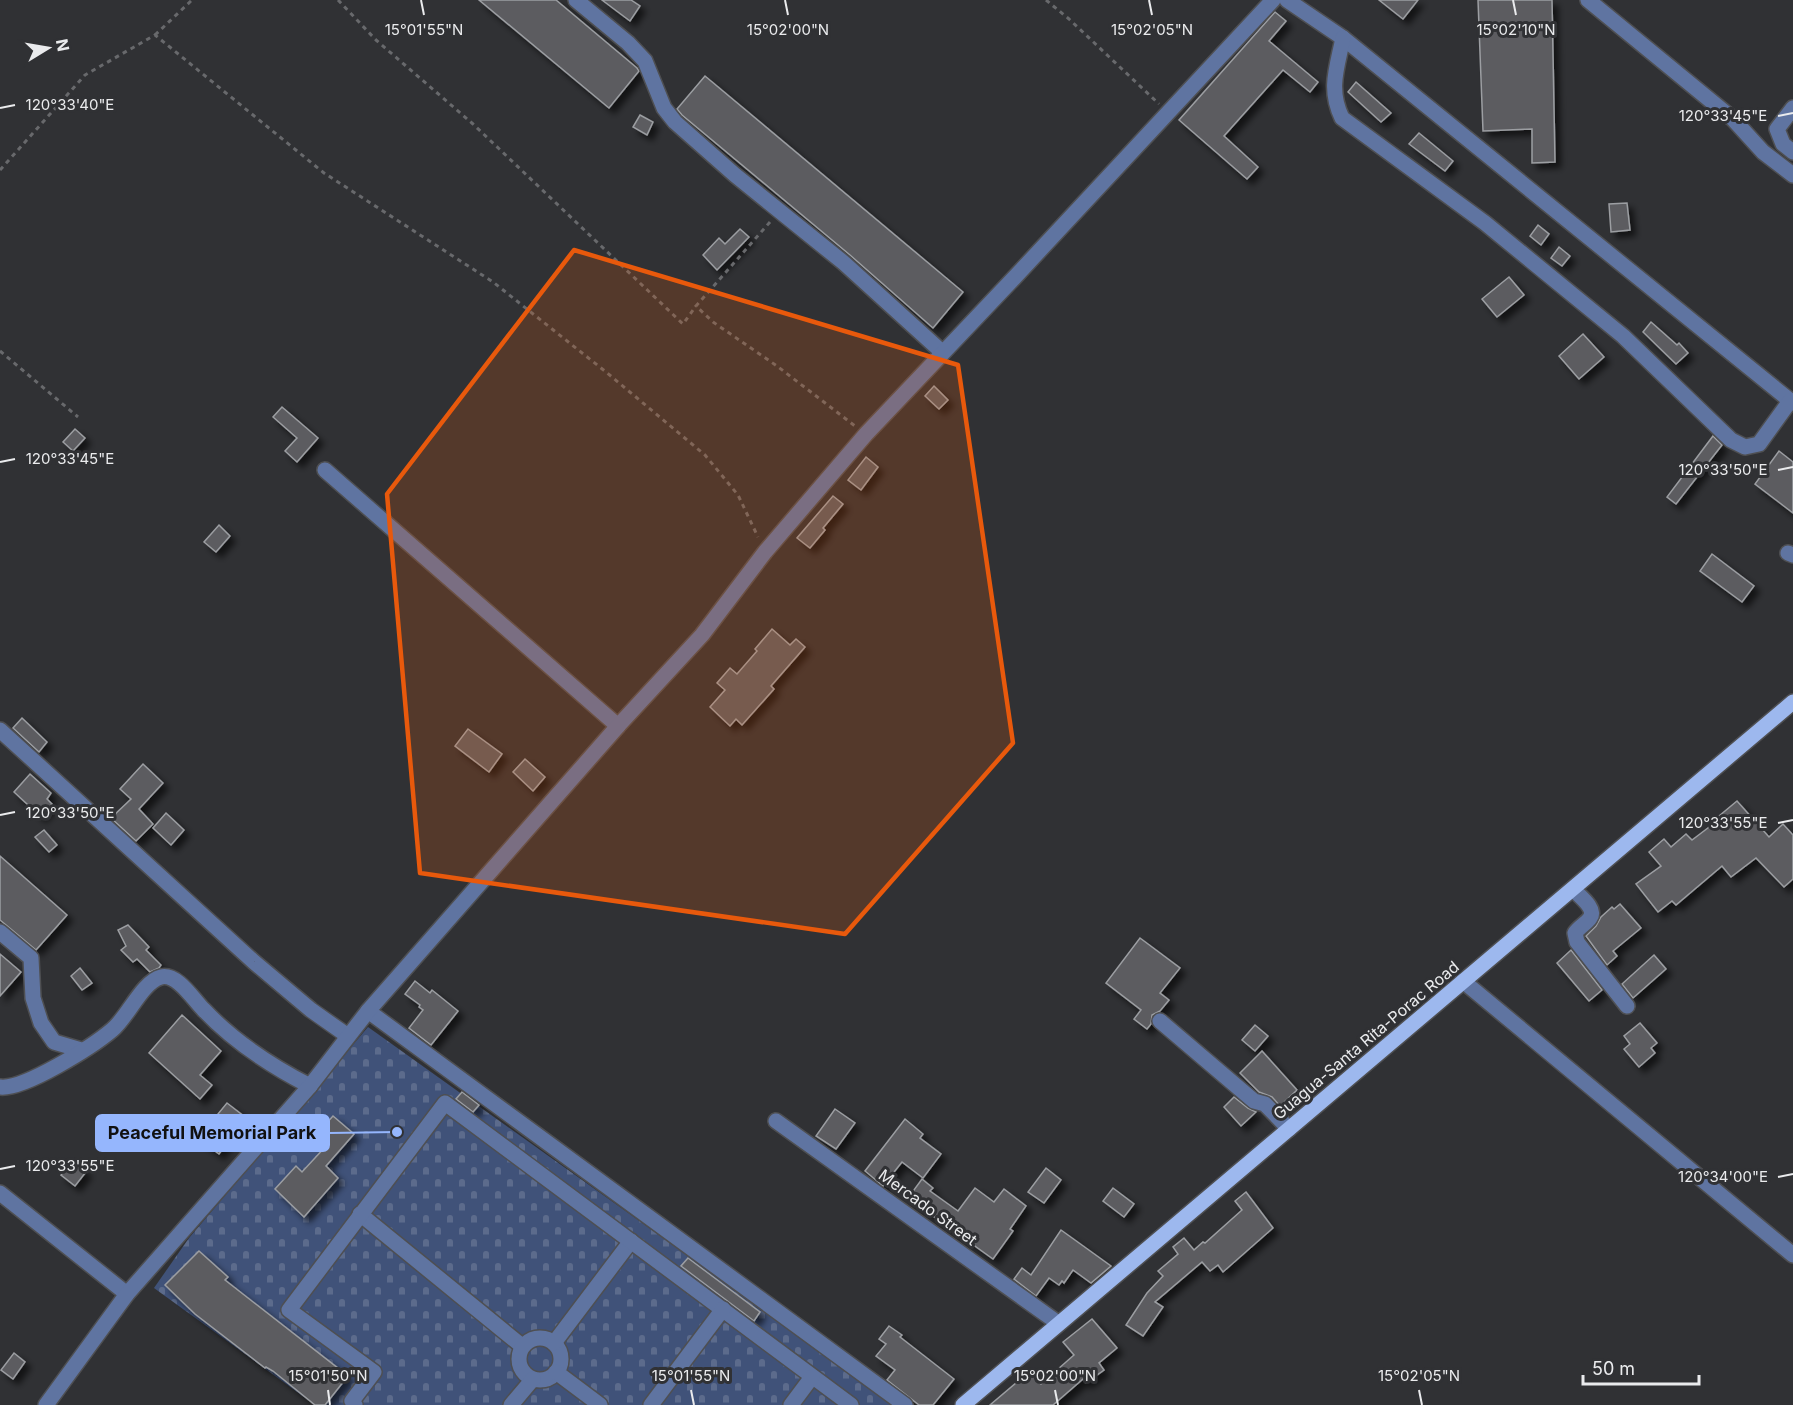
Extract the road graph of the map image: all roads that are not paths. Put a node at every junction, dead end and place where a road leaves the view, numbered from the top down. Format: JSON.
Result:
{"nodes":[{"id":1,"x":576,"y":0,"type":"edge"},
{"id":2,"x":1273,"y":0,"type":"edge"},
{"id":3,"x":1287,"y":0,"type":"edge"},
{"id":4,"x":1588,"y":0,"type":"edge"},
{"id":5,"x":1342,"y":38,"type":"junction"},
{"id":6,"x":1793,"y":108,"type":"edge"},
{"id":7,"x":1793,"y":152,"type":"edge"},
{"id":8,"x":1793,"y":176,"type":"edge"},
{"id":9,"x":942,"y":352,"type":"junction"},
{"id":10,"x":1792,"y":402,"type":"edge"},
{"id":11,"x":325,"y":470,"type":"dead end"},
{"id":12,"x":1793,"y":702,"type":"edge"},
{"id":13,"x":618,"y":726,"type":"junction"},
{"id":14,"x":0,"y":730,"type":"edge"},
{"id":15,"x":1573,"y":889,"type":"junction"},
{"id":16,"x":0,"y":932,"type":"edge"},
{"id":17,"x":1463,"y":981,"type":"junction"},
{"id":18,"x":1627,"y":1006,"type":"dead end"},
{"id":19,"x":368,"y":1011,"type":"junction"},
{"id":20,"x":1160,"y":1021,"type":"dead end"},
{"id":21,"x":348,"y":1036,"type":"junction"},
{"id":22,"x":81,"y":1050,"type":"junction"},
{"id":23,"x":310,"y":1086,"type":"junction"},
{"id":24,"x":0,"y":1087,"type":"edge"},
{"id":25,"x":776,"y":1121,"type":"dead end"},
{"id":26,"x":1289,"y":1128,"type":"junction"},
{"id":27,"x":0,"y":1193,"type":"edge"},
{"id":28,"x":360,"y":1214,"type":"junction"},
{"id":29,"x":631,"y":1241,"type":"junction"},
{"id":30,"x":1793,"y":1255,"type":"edge"},
{"id":31,"x":127,"y":1294,"type":"junction"},
{"id":32,"x":723,"y":1309,"type":"junction"},
{"id":33,"x":1058,"y":1323,"type":"junction"},
{"id":34,"x":554,"y":1343,"type":"junction"},
{"id":35,"x":522,"y":1346,"type":"junction"},
{"id":36,"x":556,"y":1372,"type":"junction"},
{"id":37,"x":812,"y":1377,"type":"junction"},
{"id":38,"x":533,"y":1379,"type":"junction"},
{"id":39,"x":46,"y":1405,"type":"edge"},
{"id":40,"x":356,"y":1405,"type":"edge"},
{"id":41,"x":511,"y":1405,"type":"edge"},
{"id":42,"x":600,"y":1405,"type":"edge"},
{"id":43,"x":651,"y":1405,"type":"edge"},
{"id":44,"x":791,"y":1405,"type":"edge"},
{"id":45,"x":851,"y":1405,"type":"edge"},
{"id":46,"x":905,"y":1405,"type":"edge"},
{"id":47,"x":963,"y":1405,"type":"edge"}],
"edges":[{"from":1,"to":9,"type":"street"},
{"from":2,"to":9,"type":"street"},
{"from":3,"to":5,"type":"street"},
{"from":4,"to":8,"type":"street"},
{"from":5,"to":10,"type":"street"},
{"from":5,"to":10,"type":"street"},
{"from":6,"to":7,"type":"street"},
{"from":9,"to":13,"type":"street"},
{"from":11,"to":13,"type":"street"},
{"from":12,"to":15,"type":"main road","name":"Guagua-Santa Rita-Porac Road"},
{"from":13,"to":19,"type":"street"},
{"from":14,"to":21,"type":"street"},
{"from":15,"to":17,"type":"main road","name":"Guagua-Santa Rita-Porac Road"},
{"from":15,"to":18,"type":"street"},
{"from":16,"to":22,"type":"street"},
{"from":17,"to":26,"type":"main road","name":"Guagua-Santa Rita-Porac Road"},
{"from":17,"to":30,"type":"street"},
{"from":19,"to":21,"type":"street"},
{"from":19,"to":46,"type":"street"},
{"from":20,"to":26,"type":"street"},
{"from":21,"to":23,"type":"street"},
{"from":22,"to":23,"type":"street"},
{"from":22,"to":24,"type":"street"},
{"from":23,"to":31,"type":"street"},
{"from":25,"to":33,"type":"street","name":"Mercado Street"},
{"from":26,"to":33,"type":"main road","name":"Guagua-Santa Rita-Porac Road"},
{"from":27,"to":31,"type":"street"},
{"from":28,"to":29,"type":"street"},
{"from":28,"to":35,"type":"street"},
{"from":28,"to":40,"type":"street"},
{"from":29,"to":32,"type":"street"},
{"from":29,"to":34,"type":"street"},
{"from":31,"to":39,"type":"street"},
{"from":32,"to":37,"type":"street"},
{"from":32,"to":43,"type":"street"},
{"from":33,"to":47,"type":"main road","name":"Guagua-Santa Rita-Porac Road"},
{"from":34,"to":35,"type":"street"},
{"from":34,"to":36,"type":"street"},
{"from":35,"to":38,"type":"street"},
{"from":36,"to":38,"type":"street"},
{"from":36,"to":42,"type":"street"},
{"from":37,"to":44,"type":"street"},
{"from":37,"to":45,"type":"street"},
{"from":38,"to":41,"type":"street"}]}
